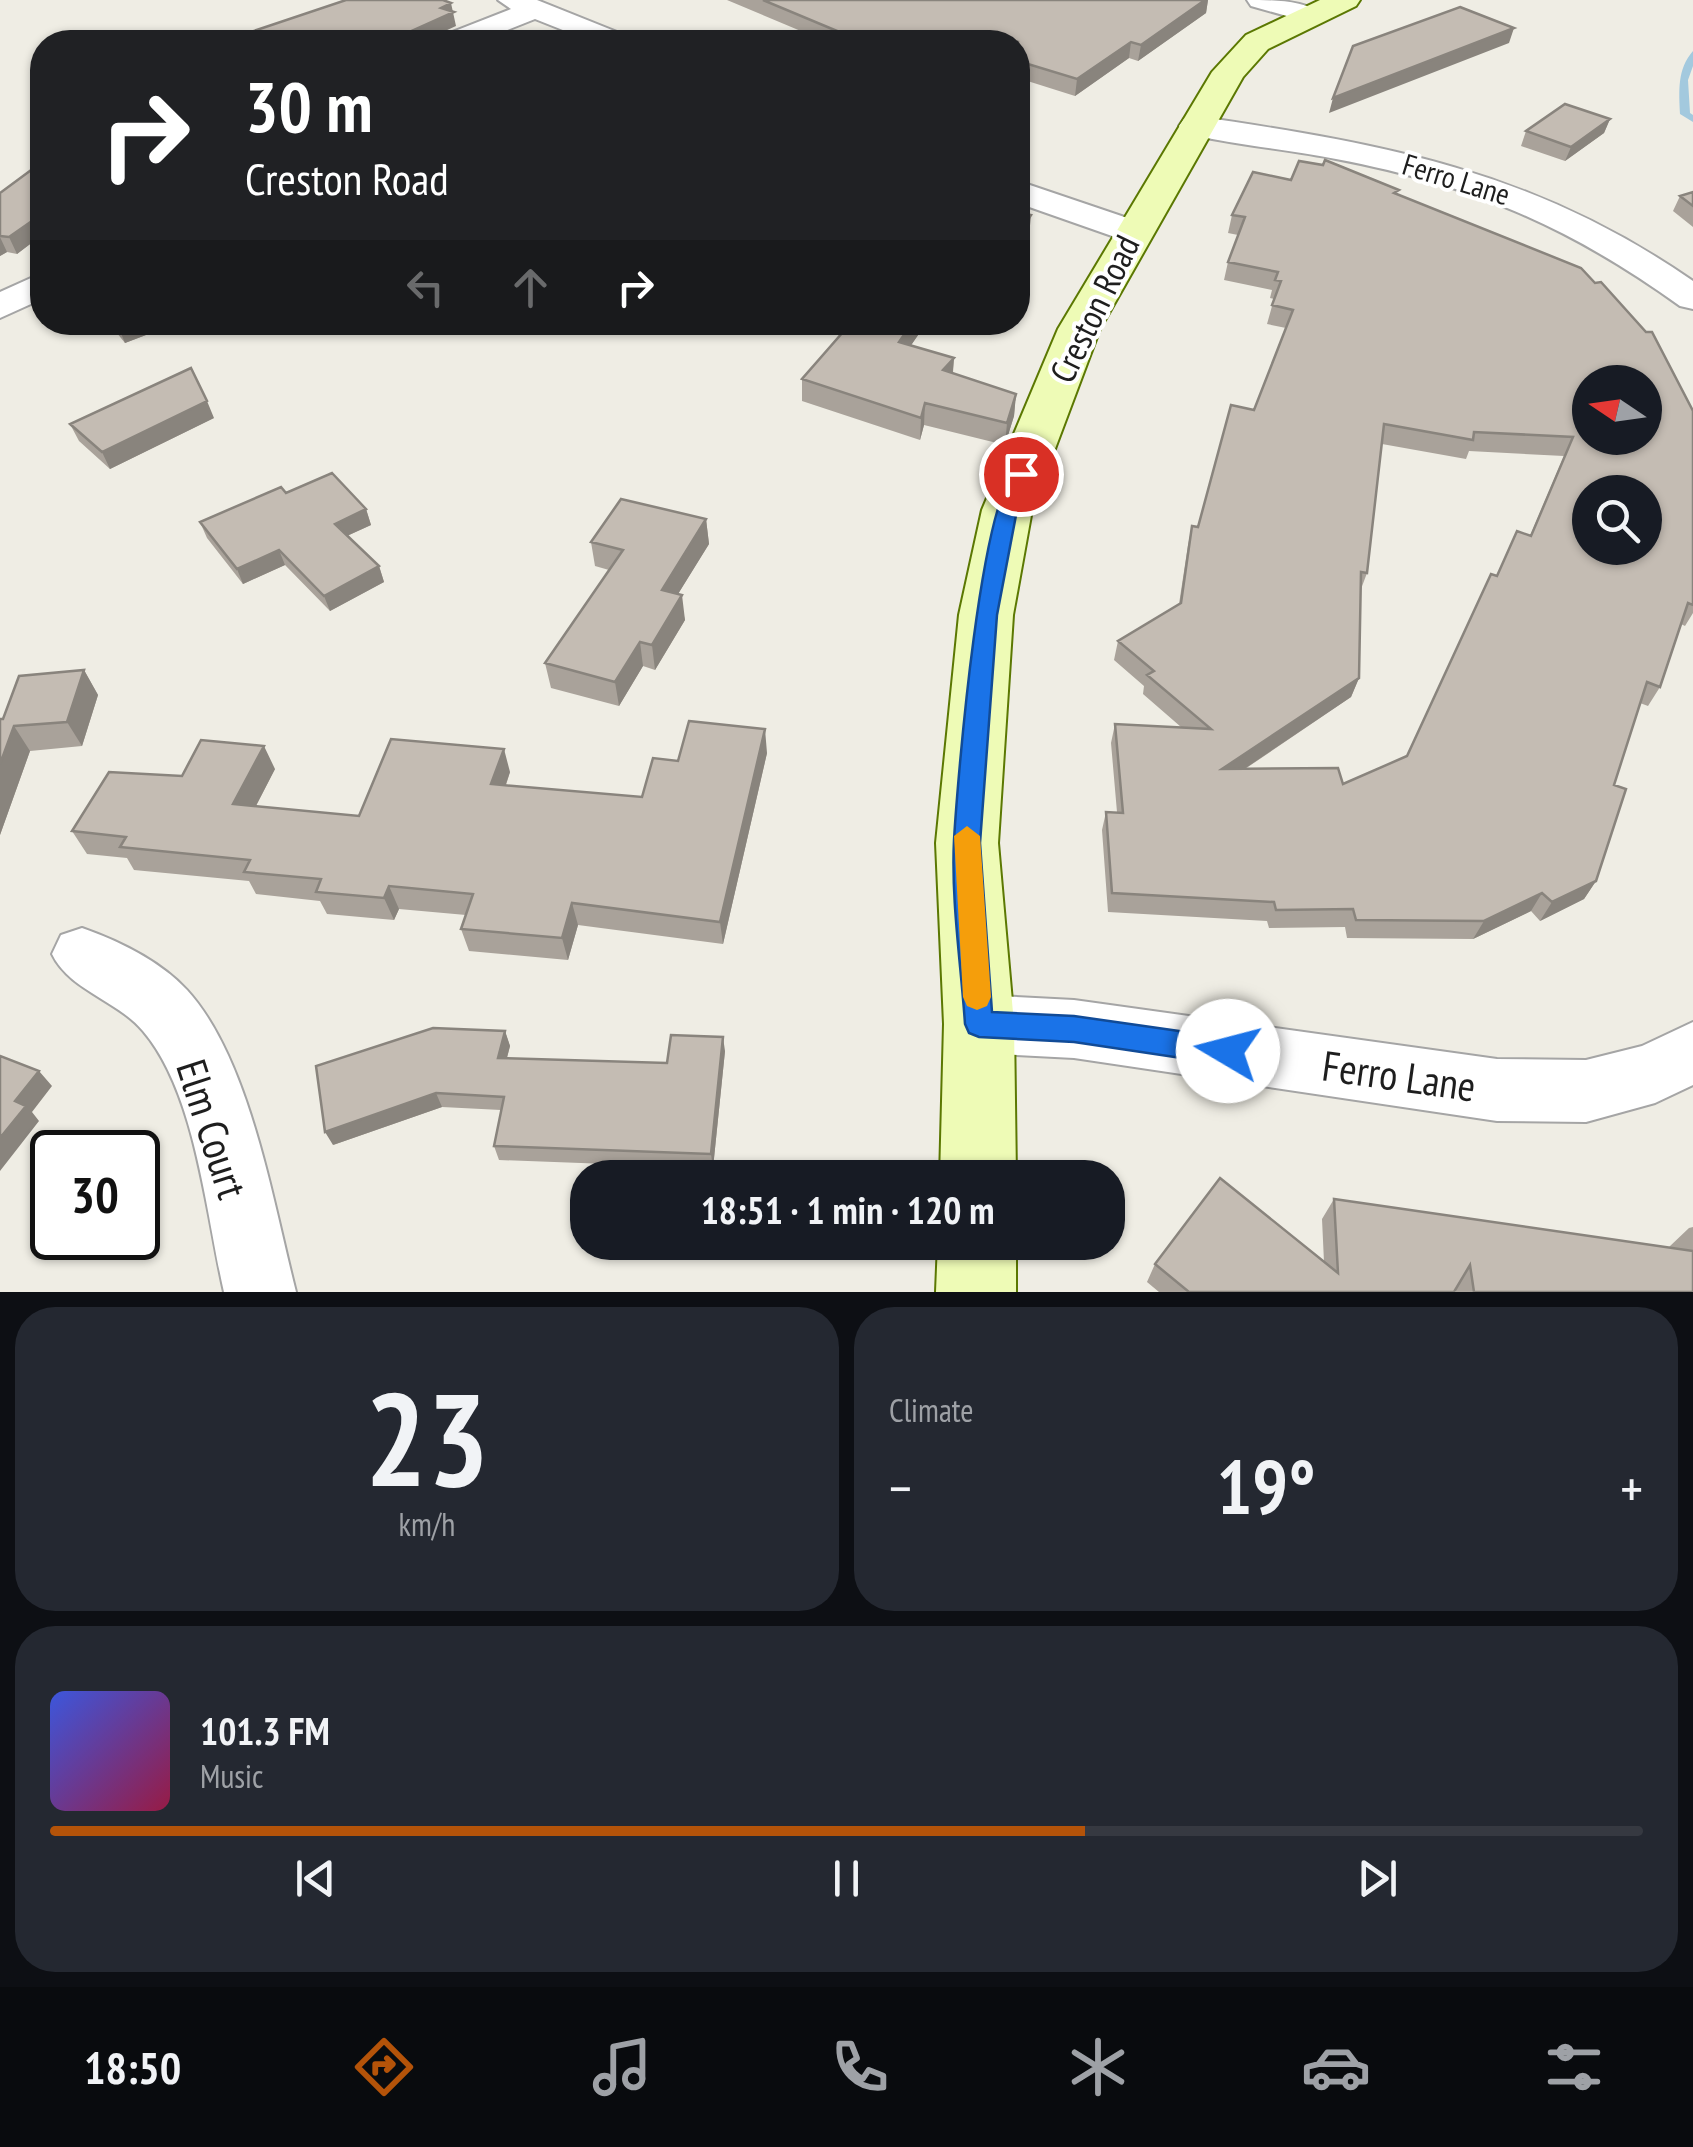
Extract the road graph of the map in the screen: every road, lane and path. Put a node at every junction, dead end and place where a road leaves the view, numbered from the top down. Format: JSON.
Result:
{"nodes":[{"id":1,"x":1261,"y":0,"type":"edge"},
{"id":2,"x":1345,"y":0,"type":"edge"},
{"id":3,"x":523,"y":5,"type":"edge"},
{"id":4,"x":1308,"y":14,"type":"junction"},
{"id":5,"x":475,"y":30,"type":"edge"},
{"id":6,"x":587,"y":30,"type":"edge"},
{"id":7,"x":1195,"y":126,"type":"junction"},
{"id":8,"x":1030,"y":195,"type":"edge"},
{"id":9,"x":1132,"y":232,"type":"junction"},
{"id":10,"x":30,"y":291,"type":"edge"},
{"id":11,"x":1693,"y":298,"type":"edge"},
{"id":12,"x":0,"y":307,"type":"edge"},
{"id":13,"x":82,"y":954,"type":"dead end"},
{"id":14,"x":979,"y":1024,"type":"junction"},
{"id":15,"x":1693,"y":1052,"type":"edge"},
{"id":16,"x":978,"y":1160,"type":"edge"},
{"id":17,"x":977,"y":1260,"type":"edge"},
{"id":18,"x":260,"y":1292,"type":"edge"},
{"id":19,"x":976,"y":1292,"type":"edge"}],
"edges":[{"from":1,"to":4,"type":"street"},
{"from":2,"to":4,"type":"main road","name":"Creston Road"},
{"from":3,"to":5,"type":"street"},
{"from":3,"to":6,"type":"street"},
{"from":4,"to":7,"type":"main road","name":"Creston Road"},
{"from":7,"to":9,"type":"main road","name":"Creston Road"},
{"from":7,"to":11,"type":"street","name":"Ferro Lane"},
{"from":8,"to":9,"type":"street"},
{"from":9,"to":14,"type":"main road","name":"Creston Road"},
{"from":10,"to":12,"type":"street"},
{"from":13,"to":18,"type":"street","name":"Elm Court"},
{"from":14,"to":15,"type":"street","name":"Ferro Lane"},
{"from":14,"to":16,"type":"main road","name":"Creston Road"},
{"from":17,"to":19,"type":"main road"}]}
